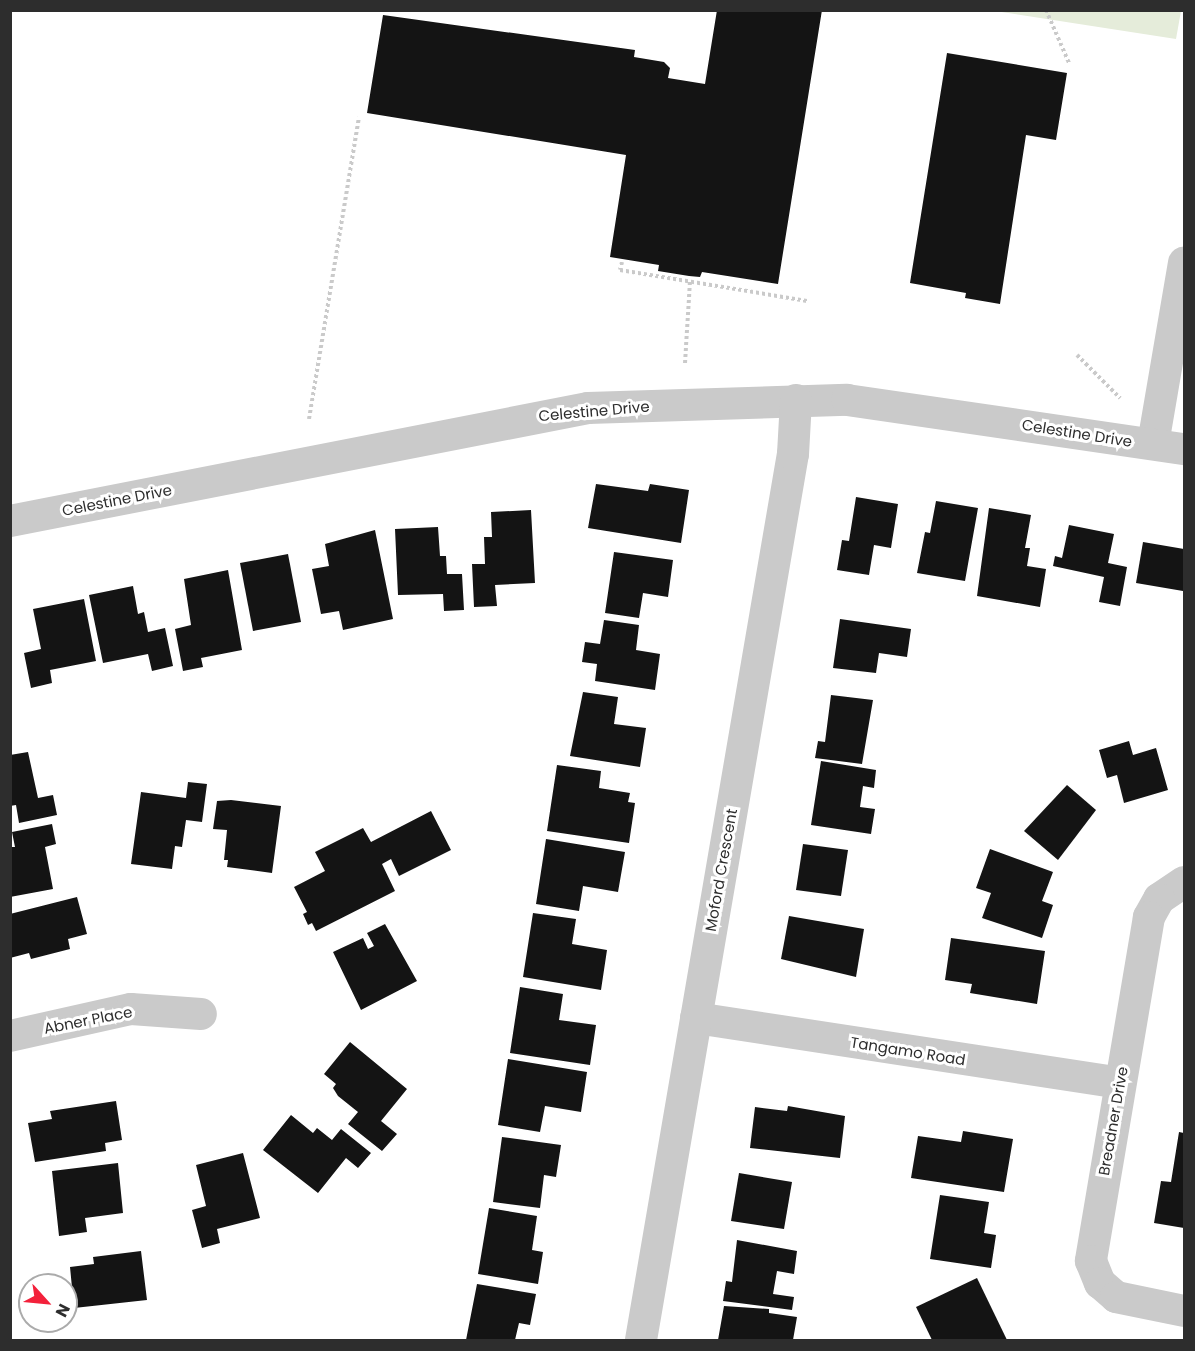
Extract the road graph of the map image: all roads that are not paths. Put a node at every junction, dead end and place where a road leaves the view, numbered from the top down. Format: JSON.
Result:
{"nodes":[{"id":1,"x":1185,"y":263,"type":"edge"},
{"id":2,"x":796,"y":400,"type":"junction"},
{"id":3,"x":1153,"y":444,"type":"junction"},
{"id":4,"x":1185,"y":449,"type":"edge"},
{"id":5,"x":10,"y":520,"type":"edge"},
{"id":6,"x":1185,"y":882,"type":"edge"},
{"id":7,"x":201,"y":1014,"type":"dead end"},
{"id":8,"x":696,"y":1018,"type":"junction"},
{"id":9,"x":10,"y":1036,"type":"edge"},
{"id":10,"x":1120,"y":1083,"type":"junction"},
{"id":11,"x":1185,"y":1311,"type":"edge"},
{"id":12,"x":641,"y":1341,"type":"edge"}],
"edges":[{"from":1,"to":3,"type":"street"},
{"from":2,"to":3,"type":"street","name":"Celestine Drive"},
{"from":2,"to":5,"type":"street","name":"Celestine Drive"},
{"from":2,"to":8,"type":"street","name":"Moford Crescent"},
{"from":3,"to":4,"type":"street","name":"Celestine Drive"},
{"from":6,"to":10,"type":"street","name":"Breadner Drive"},
{"from":7,"to":9,"type":"street","name":"Abner Place"},
{"from":8,"to":10,"type":"street","name":"Tangamo Road"},
{"from":8,"to":12,"type":"street","name":"Moford Crescent"},
{"from":10,"to":11,"type":"street","name":"Breadner Drive"}]}
